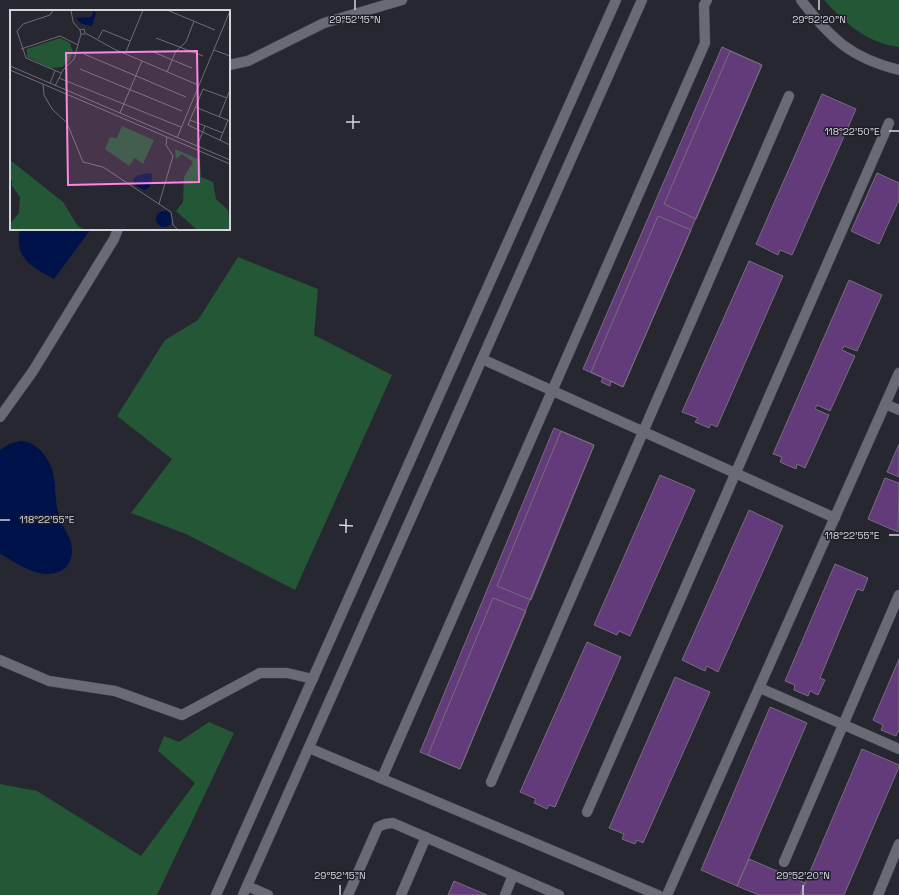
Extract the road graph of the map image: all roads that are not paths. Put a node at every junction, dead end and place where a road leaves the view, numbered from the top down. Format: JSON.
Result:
{"nodes":[{"id":1,"x":402,"y":0,"type":"edge"},
{"id":2,"x":616,"y":0,"type":"edge"},
{"id":3,"x":642,"y":0,"type":"edge"},
{"id":4,"x":707,"y":0,"type":"edge"},
{"id":5,"x":801,"y":0,"type":"edge"},
{"id":6,"x":230,"y":65,"type":"edge"},
{"id":7,"x":899,"y":70,"type":"edge"},
{"id":8,"x":789,"y":96,"type":"dead end"},
{"id":9,"x":889,"y":122,"type":"dead end"},
{"id":10,"x":118,"y":230,"type":"edge"},
{"id":11,"x":482,"y":359,"type":"junction"},
{"id":12,"x":899,"y":373,"type":"edge"},
{"id":13,"x":552,"y":390,"type":"junction"},
{"id":14,"x":885,"y":404,"type":"junction"},
{"id":15,"x":899,"y":410,"type":"edge"},
{"id":16,"x":0,"y":417,"type":"edge"},
{"id":17,"x":644,"y":432,"type":"junction"},
{"id":18,"x":735,"y":473,"type":"junction"},
{"id":19,"x":835,"y":518,"type":"junction"},
{"id":20,"x":899,"y":595,"type":"edge"},
{"id":21,"x":0,"y":660,"type":"edge"},
{"id":22,"x":312,"y":679,"type":"junction"},
{"id":23,"x":760,"y":688,"type":"junction"},
{"id":24,"x":843,"y":724,"type":"junction"},
{"id":25,"x":309,"y":748,"type":"junction"},
{"id":26,"x":899,"y":749,"type":"edge"},
{"id":27,"x":382,"y":778,"type":"junction"},
{"id":28,"x":491,"y":782,"type":"dead end"},
{"id":29,"x":586,"y":812,"type":"dead end"},
{"id":30,"x":426,"y":837,"type":"junction"},
{"id":31,"x":899,"y":844,"type":"edge"},
{"id":32,"x":784,"y":862,"type":"dead end"},
{"id":33,"x":513,"y":875,"type":"junction"},
{"id":34,"x":245,"y":891,"type":"edge"},
{"id":35,"x":216,"y":895,"type":"edge"},
{"id":36,"x":268,"y":895,"type":"edge"},
{"id":37,"x":348,"y":895,"type":"edge"},
{"id":38,"x":402,"y":895,"type":"edge"},
{"id":39,"x":505,"y":895,"type":"edge"},
{"id":40,"x":559,"y":895,"type":"edge"},
{"id":41,"x":658,"y":895,"type":"edge"},
{"id":42,"x":667,"y":895,"type":"edge"},
{"id":43,"x":878,"y":895,"type":"edge"}],
"edges":[{"from":1,"to":6,"type":"main road"},
{"from":2,"to":22,"type":"main road"},
{"from":3,"to":11,"type":"main road"},
{"from":4,"to":13,"type":"main road"},
{"from":5,"to":7,"type":"main road"},
{"from":8,"to":17,"type":"main road"},
{"from":9,"to":18,"type":"main road"},
{"from":10,"to":16,"type":"main road"},
{"from":11,"to":13,"type":"main road"},
{"from":11,"to":25,"type":"main road"},
{"from":12,"to":14,"type":"main road"},
{"from":13,"to":17,"type":"main road"},
{"from":13,"to":27,"type":"main road"},
{"from":14,"to":15,"type":"main road"},
{"from":14,"to":19,"type":"main road"},
{"from":17,"to":18,"type":"main road"},
{"from":17,"to":28,"type":"main road"},
{"from":18,"to":19,"type":"main road"},
{"from":18,"to":29,"type":"main road"},
{"from":19,"to":23,"type":"main road"},
{"from":20,"to":24,"type":"main road"},
{"from":21,"to":22,"type":"main road"},
{"from":22,"to":35,"type":"main road"},
{"from":23,"to":24,"type":"main road"},
{"from":23,"to":42,"type":"main road"},
{"from":24,"to":26,"type":"main road"},
{"from":24,"to":32,"type":"main road"},
{"from":25,"to":27,"type":"main road"},
{"from":25,"to":34,"type":"main road"},
{"from":27,"to":41,"type":"main road"},
{"from":30,"to":33,"type":"main road"},
{"from":30,"to":37,"type":"main road"},
{"from":30,"to":38,"type":"main road"},
{"from":31,"to":43,"type":"main road"},
{"from":33,"to":39,"type":"main road"},
{"from":33,"to":40,"type":"main road"},
{"from":34,"to":36,"type":"main road"}]}
